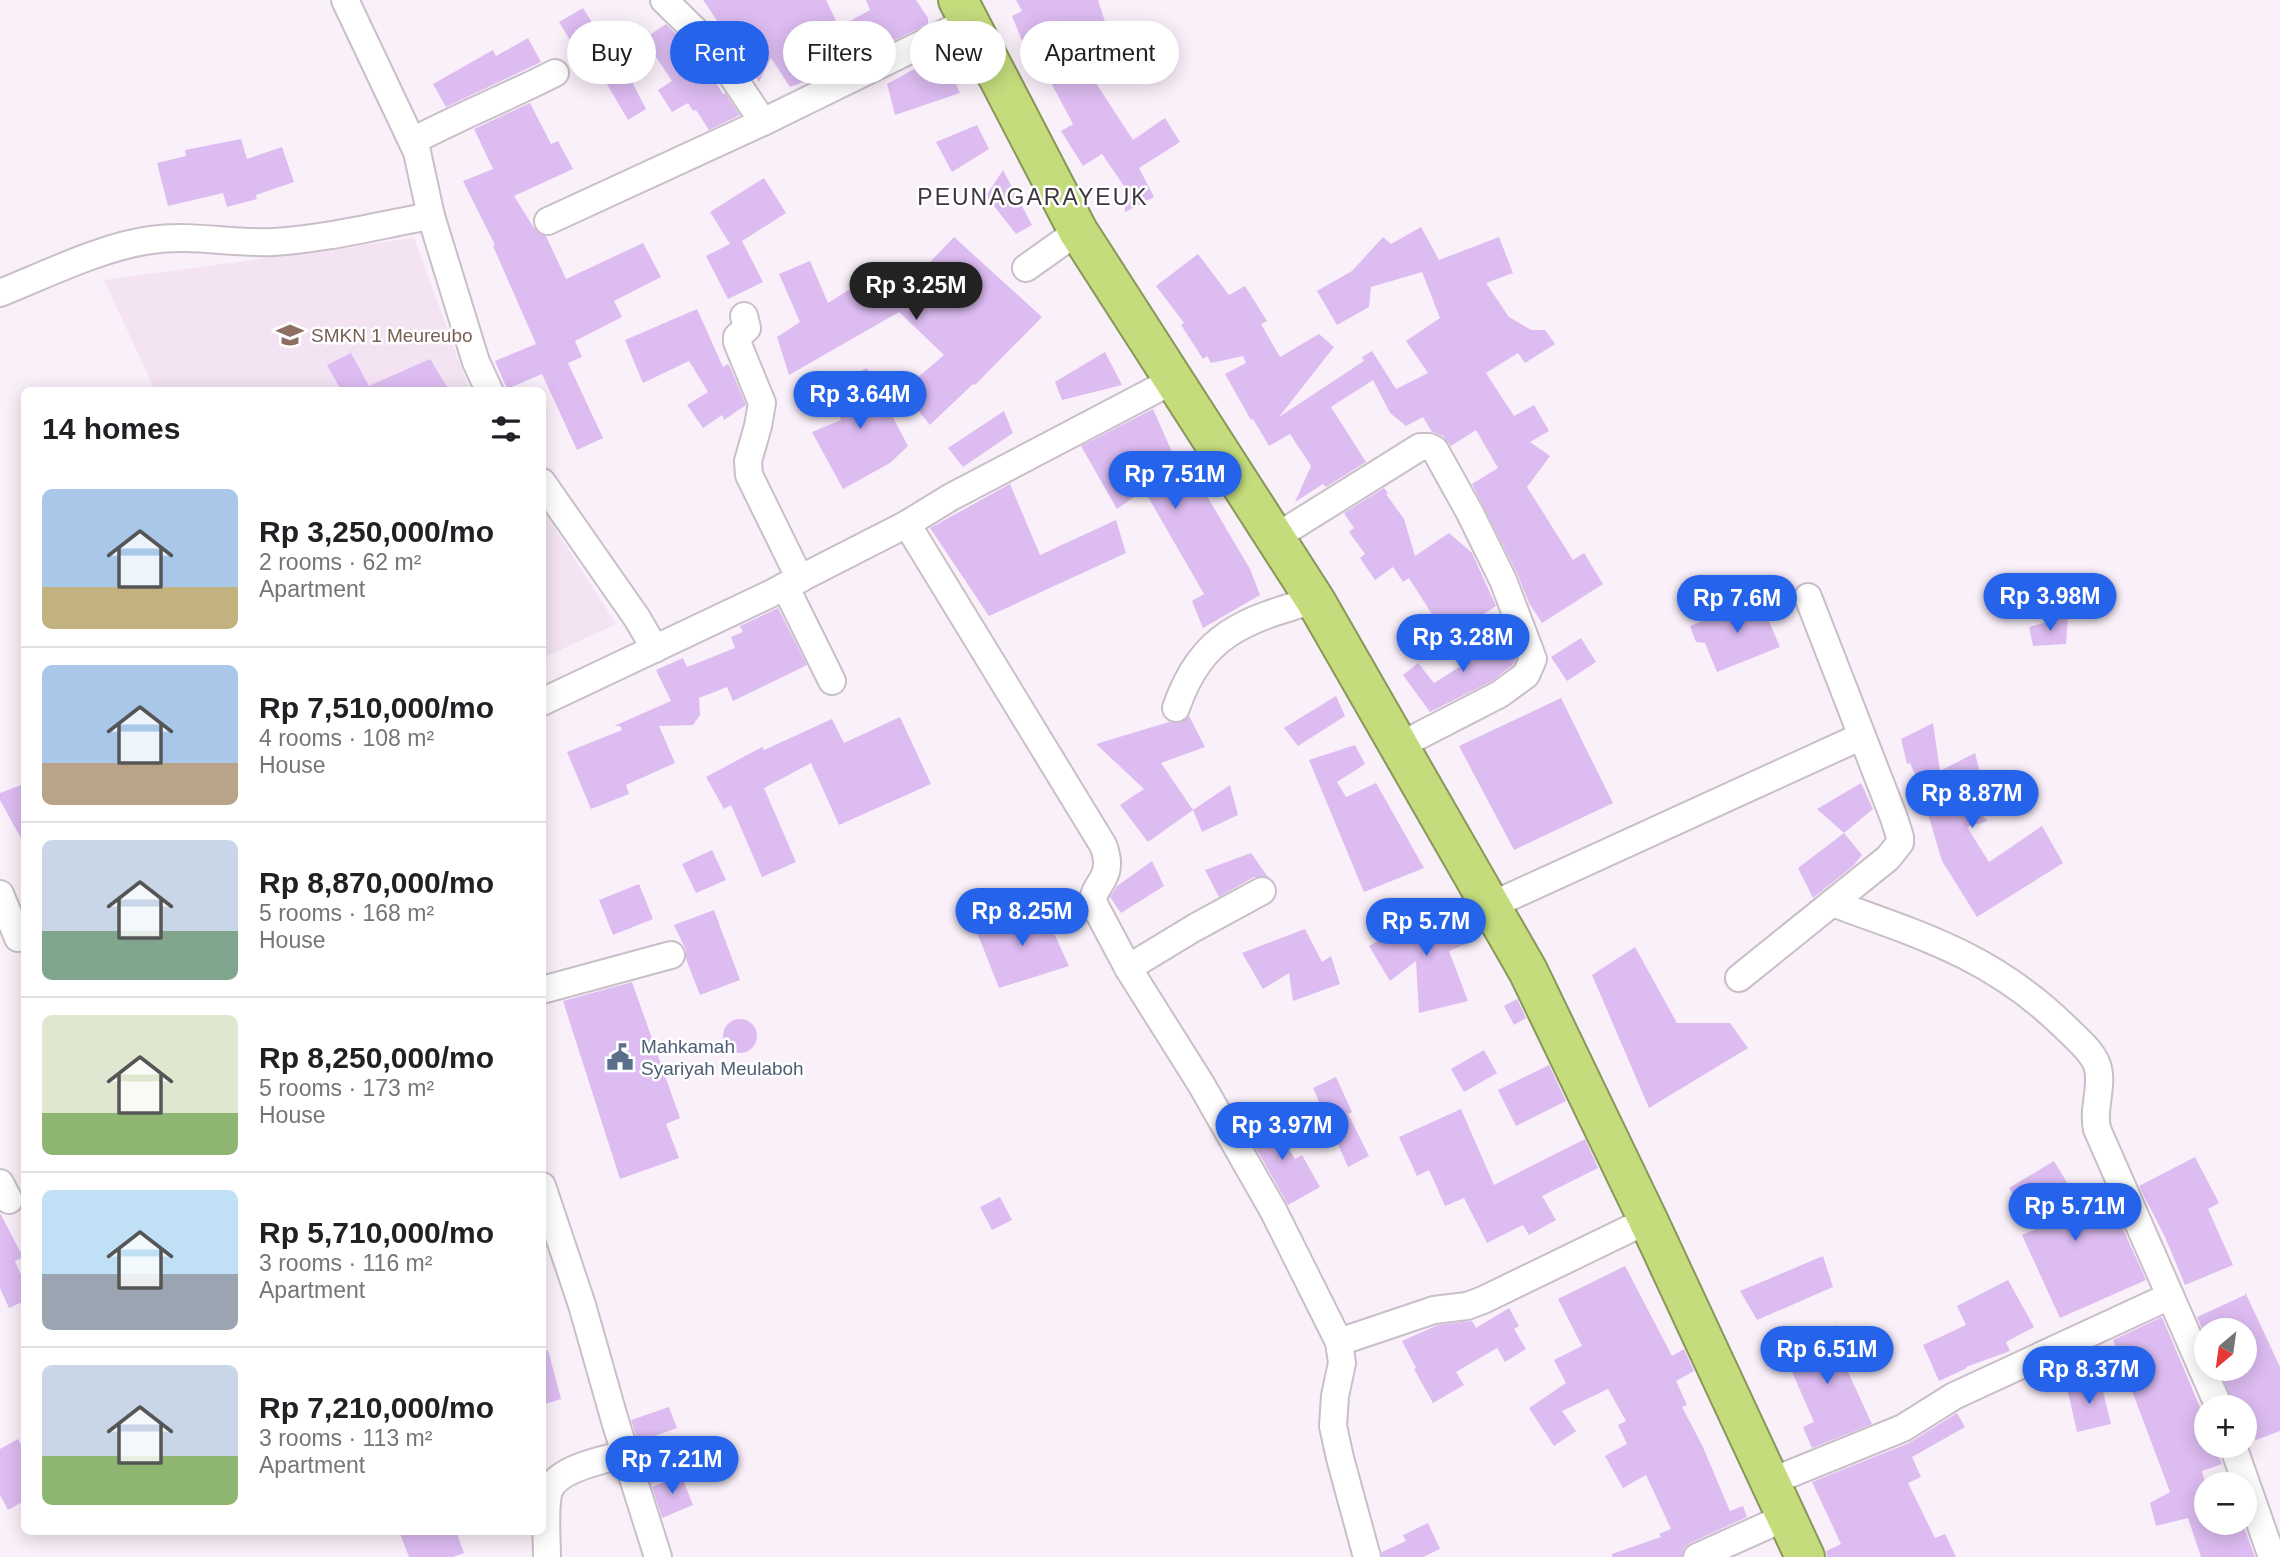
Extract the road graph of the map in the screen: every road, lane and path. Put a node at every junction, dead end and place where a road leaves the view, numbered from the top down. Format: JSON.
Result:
{"nodes":[{"id":1,"x":345,"y":0,"type":"edge"},
{"id":2,"x":664,"y":0,"type":"edge"},
{"id":3,"x":964,"y":11,"type":"edge"},
{"id":4,"x":555,"y":73,"type":"dead end"},
{"id":5,"x":764,"y":122,"type":"junction"},
{"id":6,"x":413,"y":141,"type":"junction"},
{"id":7,"x":431,"y":216,"type":"junction"},
{"id":8,"x":548,"y":221,"type":"dead end"},
{"id":9,"x":1078,"y":231,"type":"junction"},
{"id":10,"x":1026,"y":268,"type":"dead end"},
{"id":11,"x":0,"y":293,"type":"edge"},
{"id":12,"x":744,"y":316,"type":"dead end"},
{"id":13,"x":1174,"y":380,"type":"junction"},
{"id":14,"x":488,"y":387,"type":"edge"},
{"id":15,"x":546,"y":488,"type":"edge"},
{"id":16,"x":907,"y":524,"type":"junction"},
{"id":17,"x":1276,"y":537,"type":"junction"},
{"id":18,"x":792,"y":572,"type":"junction"},
{"id":19,"x":1808,"y":597,"type":"dead end"},
{"id":20,"x":1315,"y":600,"type":"junction"},
{"id":21,"x":653,"y":645,"type":"junction"},
{"id":22,"x":832,"y":681,"type":"dead end"},
{"id":23,"x":546,"y":700,"type":"edge"},
{"id":24,"x":1176,"y":708,"type":"dead end"},
{"id":25,"x":1862,"y":736,"type":"junction"},
{"id":26,"x":1399,"y":746,"type":"junction"},
{"id":27,"x":1262,"y":891,"type":"dead end"},
{"id":28,"x":1,"y":895,"type":"edge"},
{"id":29,"x":1832,"y":903,"type":"junction"},
{"id":30,"x":1490,"y":906,"type":"junction"},
{"id":31,"x":14,"y":937,"type":"edge"},
{"id":32,"x":671,"y":955,"type":"dead end"},
{"id":33,"x":1128,"y":968,"type":"junction"},
{"id":34,"x":1739,"y":978,"type":"dead end"},
{"id":35,"x":546,"y":988,"type":"edge"},
{"id":36,"x":546,"y":1198,"type":"edge"},
{"id":37,"x":1648,"y":1220,"type":"junction"},
{"id":38,"x":2170,"y":1296,"type":"junction"},
{"id":39,"x":1339,"y":1342,"type":"junction"},
{"id":40,"x":2214,"y":1395,"type":"edge"},
{"id":41,"x":627,"y":1454,"type":"junction"},
{"id":42,"x":2237,"y":1458,"type":"edge"},
{"id":43,"x":1770,"y":1482,"type":"junction"},
{"id":44,"x":1787,"y":1517,"type":"junction"},
{"id":45,"x":547,"y":1557,"type":"edge"},
{"id":46,"x":658,"y":1557,"type":"edge"},
{"id":47,"x":1367,"y":1557,"type":"edge"},
{"id":48,"x":1697,"y":1557,"type":"edge"},
{"id":49,"x":1805,"y":1557,"type":"edge"},
{"id":50,"x":2272,"y":1557,"type":"edge"}],
"edges":[{"from":1,"to":6,"type":"street"},
{"from":2,"to":5,"type":"street"},
{"from":3,"to":5,"type":"street"},
{"from":3,"to":9,"type":"highway"},
{"from":4,"to":6,"type":"street"},
{"from":5,"to":8,"type":"street"},
{"from":6,"to":7,"type":"street"},
{"from":7,"to":11,"type":"street"},
{"from":7,"to":14,"type":"street"},
{"from":9,"to":10,"type":"street"},
{"from":9,"to":13,"type":"highway"},
{"from":12,"to":18,"type":"street"},
{"from":13,"to":16,"type":"street"},
{"from":13,"to":17,"type":"highway"},
{"from":15,"to":21,"type":"street"},
{"from":16,"to":18,"type":"street"},
{"from":16,"to":33,"type":"street"},
{"from":17,"to":20,"type":"highway"},
{"from":17,"to":26,"type":"street"},
{"from":18,"to":21,"type":"street"},
{"from":18,"to":22,"type":"street"},
{"from":19,"to":25,"type":"street"},
{"from":20,"to":24,"type":"street"},
{"from":20,"to":26,"type":"highway"},
{"from":21,"to":23,"type":"street"},
{"from":25,"to":29,"type":"street"},
{"from":25,"to":30,"type":"street"},
{"from":26,"to":30,"type":"highway"},
{"from":27,"to":33,"type":"street"},
{"from":28,"to":31,"type":"street"},
{"from":29,"to":34,"type":"street"},
{"from":29,"to":38,"type":"street"},
{"from":30,"to":37,"type":"highway"},
{"from":32,"to":35,"type":"street"},
{"from":33,"to":39,"type":"street"},
{"from":36,"to":41,"type":"street"},
{"from":37,"to":39,"type":"street"},
{"from":37,"to":43,"type":"highway"},
{"from":38,"to":40,"type":"street"},
{"from":38,"to":43,"type":"street"},
{"from":39,"to":47,"type":"street"},
{"from":41,"to":45,"type":"street"},
{"from":41,"to":46,"type":"street"},
{"from":42,"to":50,"type":"street"},
{"from":43,"to":44,"type":"highway"},
{"from":44,"to":48,"type":"street"},
{"from":44,"to":49,"type":"highway"}]}
